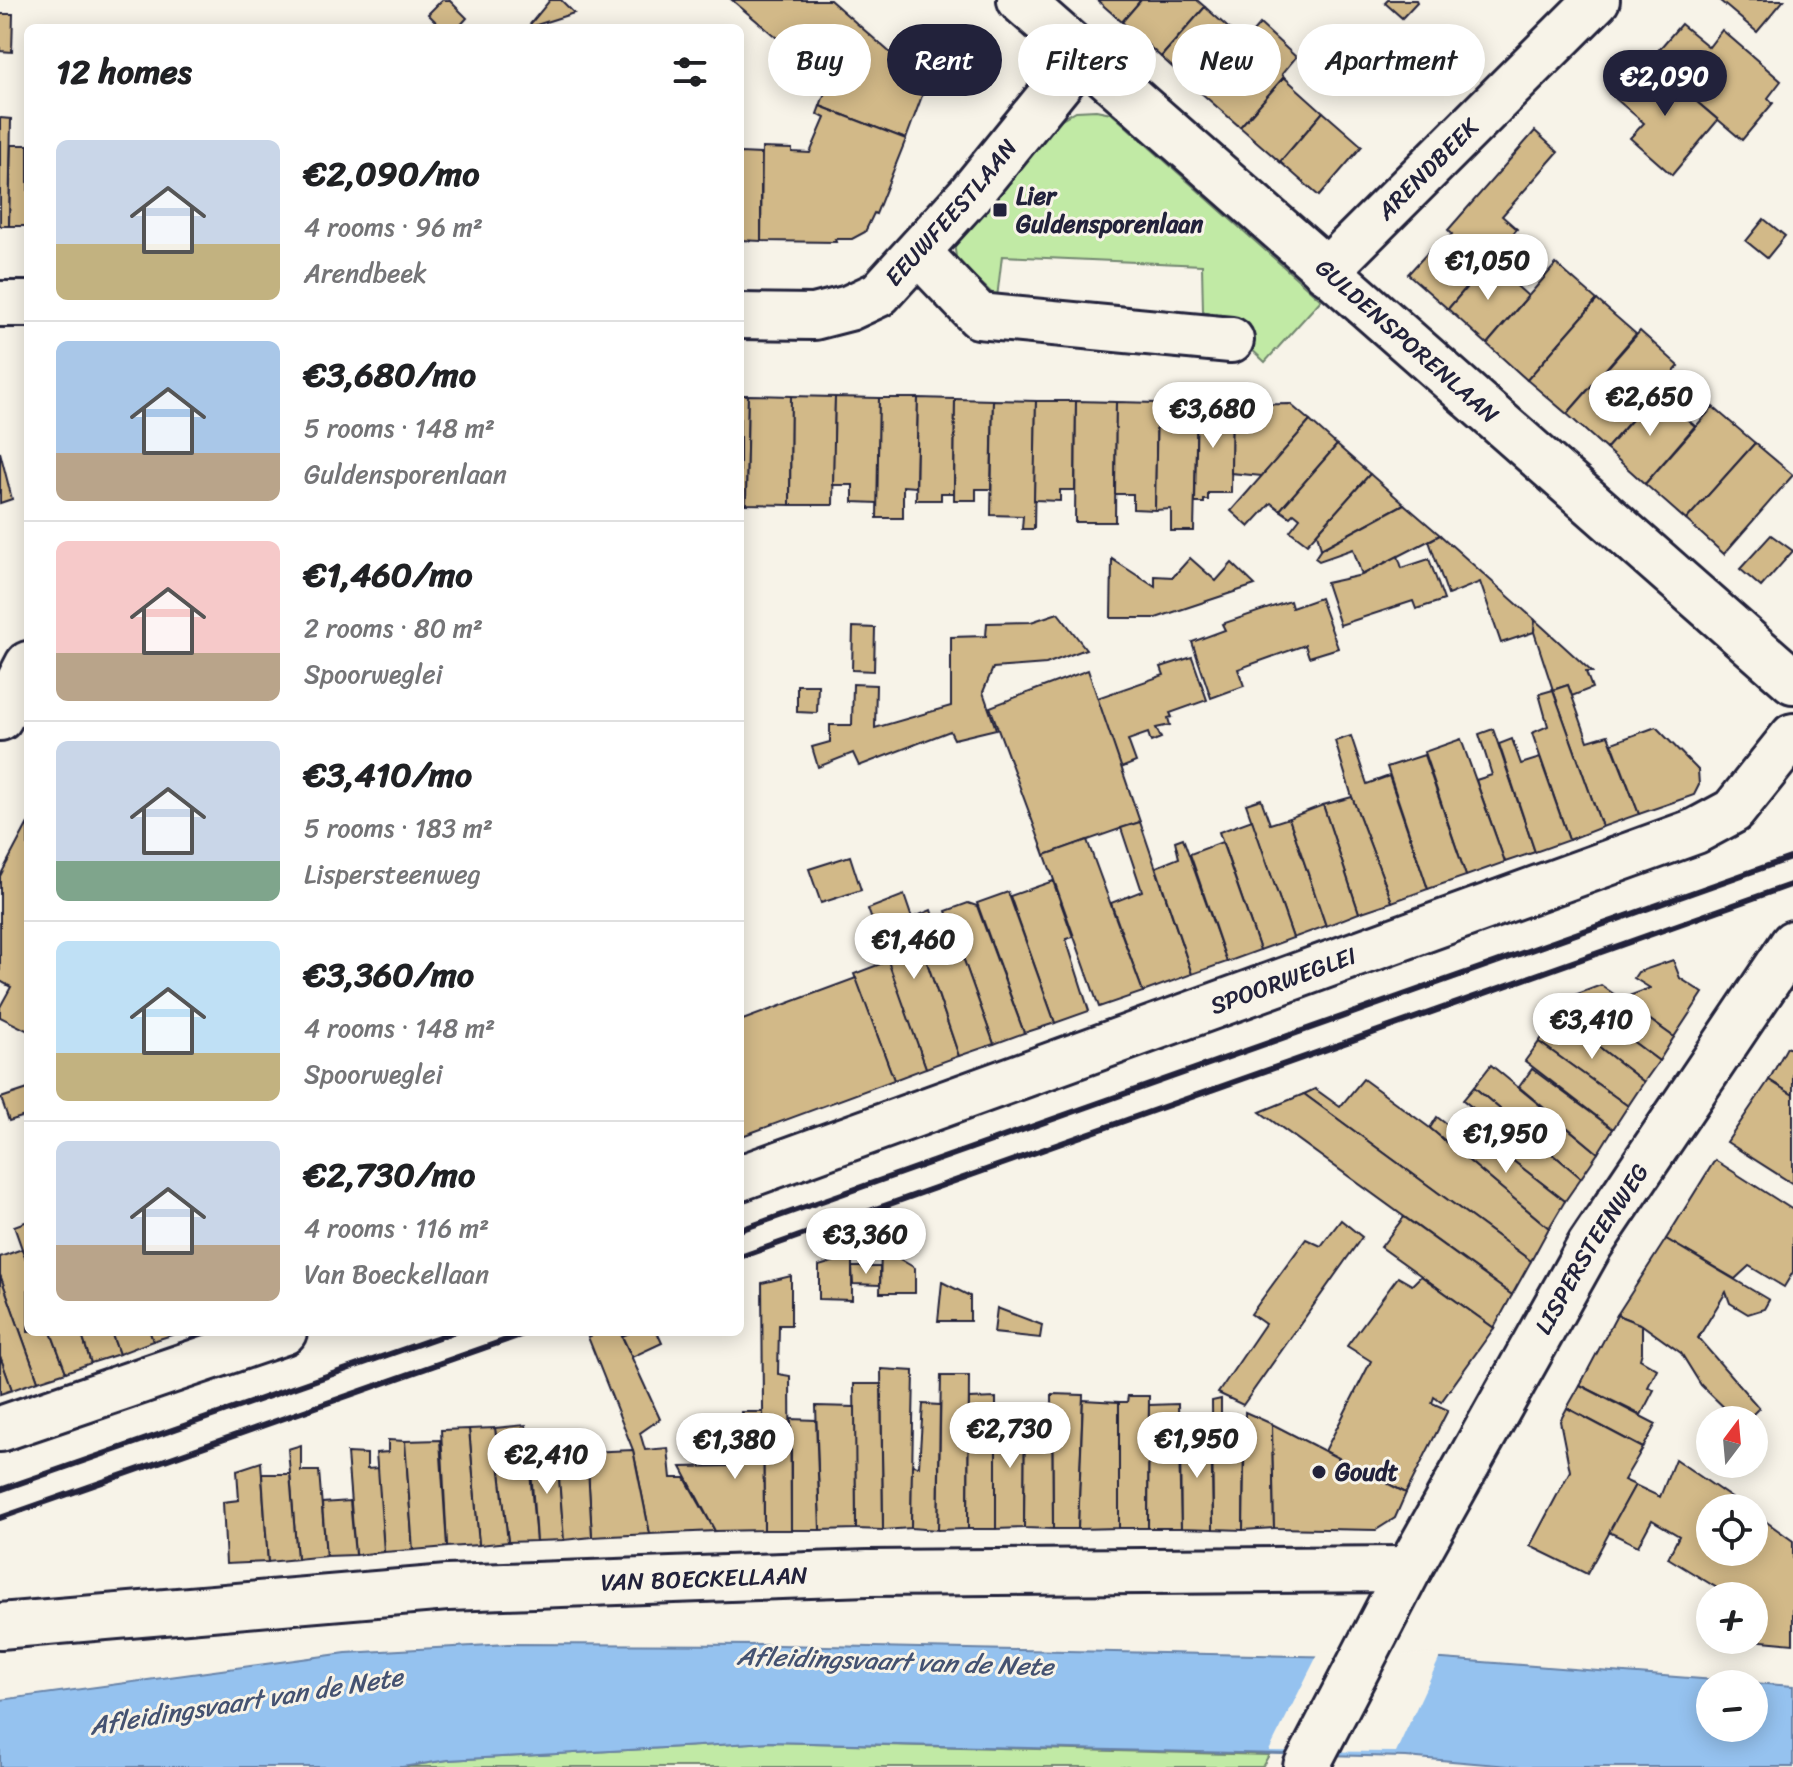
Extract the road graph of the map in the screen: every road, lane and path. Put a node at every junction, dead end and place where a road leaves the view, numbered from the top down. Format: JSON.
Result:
{"nodes":[{"id":1,"x":1020,"y":0,"type":"edge"},
{"id":2,"x":1597,"y":0,"type":"edge"},
{"id":3,"x":1047,"y":24,"type":"edge"},
{"id":4,"x":1050,"y":96,"type":"edge"},
{"id":5,"x":1127,"y":96,"type":"edge"},
{"id":6,"x":918,"y":252,"type":"junction"},
{"id":7,"x":1326,"y":271,"type":"junction"},
{"id":8,"x":0,"y":304,"type":"edge"},
{"id":9,"x":24,"y":304,"type":"edge"},
{"id":10,"x":744,"y":316,"type":"edge"},
{"id":11,"x":1231,"y":340,"type":"dead end"},
{"id":12,"x":24,"y":672,"type":"edge"},
{"id":13,"x":1793,"y":681,"type":"edge"},
{"id":14,"x":0,"y":718,"type":"edge"},
{"id":15,"x":1793,"y":736,"type":"edge"},
{"id":16,"x":1793,"y":943,"type":"edge"},
{"id":17,"x":744,"y":1177,"type":"edge"},
{"id":18,"x":272,"y":1336,"type":"edge"},
{"id":19,"x":0,"y":1429,"type":"edge"},
{"id":20,"x":1409,"y":1569,"type":"junction"},
{"id":21,"x":0,"y":1626,"type":"edge"},
{"id":22,"x":1309,"y":1762,"type":"edge"}],
"edges":[{"from":1,"to":3,"type":"street","name":"GULDENSPORENLAAN"},
{"from":2,"to":7,"type":"street","name":"ARENDBEEK"},
{"from":4,"to":6,"type":"street","name":"EEUWFEESTLAAN"},
{"from":5,"to":7,"type":"street","name":"GULDENSPORENLAAN"},
{"from":6,"to":10,"type":"street","name":"EEUWFEESTLAAN"},
{"from":6,"to":11,"type":"street"},
{"from":7,"to":13,"type":"street","name":"GULDENSPORENLAAN"},
{"from":8,"to":9,"type":"street"},
{"from":12,"to":14,"type":"street"},
{"from":15,"to":17,"type":"street","name":"SPOORWEGLEI"},
{"from":16,"to":20,"type":"street","name":"LISPERSTEENWEG"},
{"from":18,"to":19,"type":"street"},
{"from":20,"to":21,"type":"street","name":"VAN BOECKELLAAN"},
{"from":20,"to":22,"type":"street","name":"LISPERSTEENWEG"}]}
